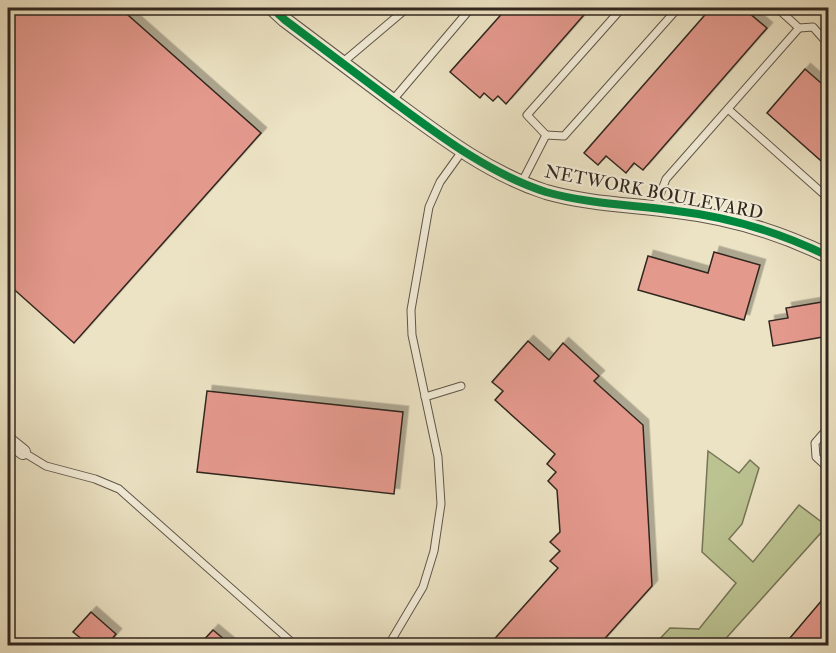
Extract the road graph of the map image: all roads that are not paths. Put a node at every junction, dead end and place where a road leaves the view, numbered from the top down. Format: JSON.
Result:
{"nodes":[{"id":1,"x":272,"y":8,"type":"edge"},
{"id":2,"x":407,"y":8,"type":"edge"},
{"id":3,"x":471,"y":8,"type":"edge"},
{"id":4,"x":622,"y":8,"type":"edge"},
{"id":5,"x":678,"y":8,"type":"edge"},
{"id":6,"x":777,"y":8,"type":"edge"},
{"id":7,"x":799,"y":28,"type":"junction"},
{"id":8,"x":828,"y":44,"type":"edge"},
{"id":9,"x":342,"y":63,"type":"junction"},
{"id":10,"x":393,"y":101,"type":"junction"},
{"id":11,"x":728,"y":109,"type":"junction"},
{"id":12,"x":546,"y":135,"type":"junction"},
{"id":13,"x":463,"y":150,"type":"junction"},
{"id":14,"x":522,"y":182,"type":"junction"},
{"id":15,"x":828,"y":198,"type":"edge"},
{"id":16,"x":655,"y":208,"type":"junction"},
{"id":17,"x":828,"y":256,"type":"edge"},
{"id":18,"x":461,"y":386,"type":"dead end"},
{"id":19,"x":425,"y":397,"type":"junction"},
{"id":20,"x":828,"y":428,"type":"edge"},
{"id":21,"x":8,"y":440,"type":"edge"},
{"id":22,"x":23,"y":452,"type":"joint"},
{"id":23,"x":828,"y":468,"type":"edge"},
{"id":24,"x":296,"y":645,"type":"edge"},
{"id":25,"x":388,"y":645,"type":"edge"}],
"edges":[{"from":1,"to":9,"type":"street","name":"NETWORK BOULEVARD"},
{"from":2,"to":9,"type":"lane"},
{"from":3,"to":10,"type":"lane"},
{"from":4,"to":12,"type":"lane"},
{"from":5,"to":12,"type":"lane"},
{"from":6,"to":7,"type":"lane"},
{"from":7,"to":8,"type":"lane"},
{"from":7,"to":11,"type":"lane"},
{"from":9,"to":10,"type":"street","name":"NETWORK BOULEVARD"},
{"from":10,"to":13,"type":"street","name":"NETWORK BOULEVARD"},
{"from":11,"to":15,"type":"lane"},
{"from":11,"to":16,"type":"lane"},
{"from":12,"to":14,"type":"lane"},
{"from":13,"to":14,"type":"street","name":"NETWORK BOULEVARD"},
{"from":13,"to":19,"type":"lane"},
{"from":14,"to":16,"type":"street","name":"NETWORK BOULEVARD"},
{"from":16,"to":17,"type":"street","name":"NETWORK BOULEVARD"},
{"from":18,"to":19,"type":"lane"},
{"from":19,"to":25,"type":"lane"},
{"from":20,"to":23,"type":"lane"},
{"from":21,"to":22,"type":"street"},
{"from":22,"to":24,"type":"lane"}]}
